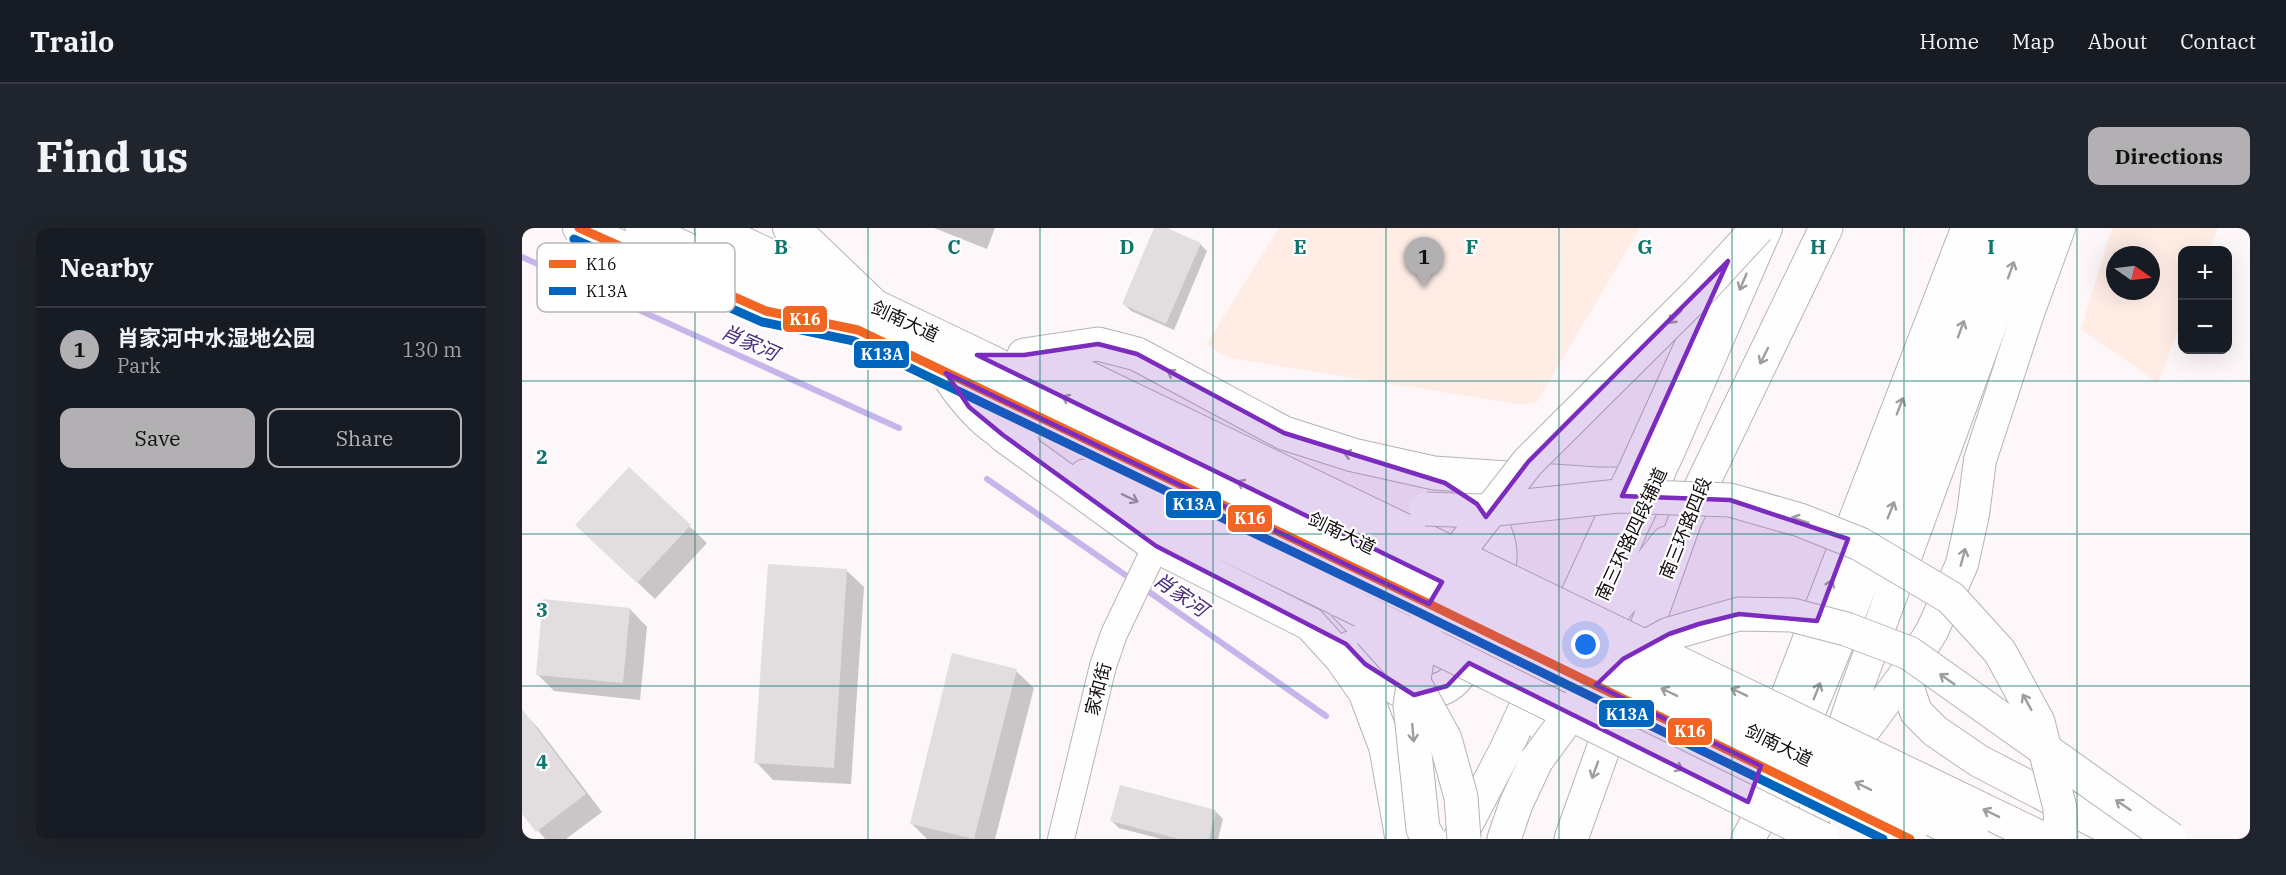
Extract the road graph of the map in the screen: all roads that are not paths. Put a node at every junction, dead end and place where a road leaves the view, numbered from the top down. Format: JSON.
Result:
{"nodes":[{"id":1,"x":579,"y":228,"type":"edge"},
{"id":2,"x":642,"y":228,"type":"edge"},
{"id":3,"x":711,"y":228,"type":"edge"},
{"id":4,"x":789,"y":228,"type":"edge"},
{"id":5,"x":1742,"y":228,"type":"edge"},
{"id":6,"x":1758,"y":228,"type":"edge"},
{"id":7,"x":1766,"y":228,"type":"edge"},
{"id":8,"x":1826,"y":228,"type":"edge"},
{"id":9,"x":1968,"y":228,"type":"edge"},
{"id":10,"x":1999,"y":228,"type":"edge"},
{"id":11,"x":2026,"y":228,"type":"edge"},
{"id":12,"x":2059,"y":228,"type":"edge"},
{"id":13,"x":612,"y":243,"type":"edge"},
{"id":14,"x":679,"y":243,"type":"edge"},
{"id":15,"x":735,"y":266,"type":"edge"},
{"id":16,"x":735,"y":298,"type":"edge"},
{"id":17,"x":867,"y":319,"type":"junction"},
{"id":18,"x":977,"y":355,"type":"junction"},
{"id":19,"x":1024,"y":355,"type":"junction"},
{"id":20,"x":946,"y":373,"type":"junction"},
{"id":21,"x":1003,"y":435,"type":"junction"},
{"id":22,"x":1403,"y":466,"type":"junction"},
{"id":23,"x":1292,"y":475,"type":"junction"},
{"id":24,"x":1638,"y":481,"type":"junction"},
{"id":25,"x":1685,"y":520,"type":"junction"},
{"id":26,"x":1150,"y":559,"type":"junction"},
{"id":27,"x":1431,"y":575,"type":"junction"},
{"id":28,"x":1340,"y":600,"type":"junction"},
{"id":29,"x":1310,"y":624,"type":"junction"},
{"id":30,"x":1574,"y":662,"type":"junction"},
{"id":31,"x":1904,"y":676,"type":"junction"},
{"id":32,"x":1979,"y":761,"type":"junction"},
{"id":33,"x":1823,"y":784,"type":"junction"},
{"id":34,"x":1061,"y":839,"type":"edge"},
{"id":35,"x":1402,"y":839,"type":"edge"},
{"id":36,"x":1429,"y":839,"type":"edge"},
{"id":37,"x":1459,"y":839,"type":"edge"},
{"id":38,"x":1464,"y":839,"type":"edge"},
{"id":39,"x":1496,"y":839,"type":"edge"},
{"id":40,"x":1504,"y":839,"type":"edge"},
{"id":41,"x":1571,"y":839,"type":"edge"},
{"id":42,"x":1734,"y":839,"type":"edge"},
{"id":43,"x":1748,"y":839,"type":"edge"},
{"id":44,"x":1806,"y":839,"type":"edge"},
{"id":45,"x":1823,"y":839,"type":"edge"},
{"id":46,"x":1888,"y":839,"type":"edge"},
{"id":47,"x":1910,"y":839,"type":"edge"},
{"id":48,"x":1973,"y":839,"type":"edge"},
{"id":49,"x":2043,"y":839,"type":"edge"},
{"id":50,"x":2061,"y":839,"type":"edge"},
{"id":51,"x":2129,"y":839,"type":"edge"},
{"id":52,"x":2170,"y":839,"type":"edge"}],
"edges":[{"from":1,"to":13,"type":"main road"},
{"from":2,"to":14,"type":"highway","name":"剑南大道"},
{"from":3,"to":17,"type":"highway","name":"剑南大道"},
{"from":4,"to":17,"type":"main road"},
{"from":5,"to":24,"type":"main road"},
{"from":6,"to":36,"type":"highway","one_way":true,"bridge":true},
{"from":7,"to":24,"type":"main road","name":"南三环路四段辅道","one_way":true},
{"from":8,"to":25,"type":"highway","name":"南三环路四段","one_way":true},
{"from":42,"to":9,"type":"highway","one_way":true},
{"from":43,"to":10,"type":"highway","one_way":true},
{"from":33,"to":11,"type":"main road","one_way":true},
{"from":31,"to":12,"type":"main road","one_way":true},
{"from":15,"to":17,"type":"highway","name":"剑南大道"},
{"from":16,"to":17,"type":"main road"},
{"from":17,"to":18,"type":"highway","name":"剑南大道"},
{"from":17,"to":20,"type":"highway","name":"剑南大道"},
{"from":18,"to":19,"type":"highway"},
{"from":27,"to":18,"type":"highway","name":"剑南大道","one_way":true},
{"from":22,"to":19,"type":"highway","one_way":true},
{"from":19,"to":23,"type":"highway"},
{"from":20,"to":21,"type":"highway"},
{"from":20,"to":27,"type":"highway","name":"剑南大道"},
{"from":21,"to":26,"type":"highway"},
{"from":21,"to":28,"type":"highway","one_way":true},
{"from":22,"to":24,"type":"highway"},
{"from":22,"to":29,"type":"highway"},
{"from":23,"to":27,"type":"highway"},
{"from":50,"to":23,"type":"highway","one_way":true,"bridge":true},
{"from":24,"to":30,"type":"main road","name":"南三环路四段辅道"},
{"from":24,"to":37,"type":"main road"},
{"from":25,"to":30,"type":"highway"},
{"from":25,"to":41,"type":"highway","name":"南三环路四段","one_way":true},
{"from":26,"to":29,"type":"highway"},
{"from":26,"to":34,"type":"street","name":"家和街"},
{"from":27,"to":47,"type":"highway","name":"剑南大道","bridge":true},
{"from":48,"to":27,"type":"highway","name":"剑南大道","one_way":true,"bridge":true},
{"from":49,"to":27,"type":"highway","one_way":true,"bridge":true},
{"from":28,"to":38,"type":"highway","bridge":true},
{"from":28,"to":45,"type":"highway","one_way":true,"bridge":true},
{"from":29,"to":35,"type":"highway"},
{"from":30,"to":39,"type":"main road","name":"南三环路四段辅道"},
{"from":31,"to":32,"type":"main road"},
{"from":31,"to":33,"type":"main road"},
{"from":32,"to":46,"type":"main road"},
{"from":32,"to":51,"type":"main road"},
{"from":33,"to":44,"type":"main road"},
{"from":52,"to":40,"type":"highway","one_way":true,"bridge":true}]}
